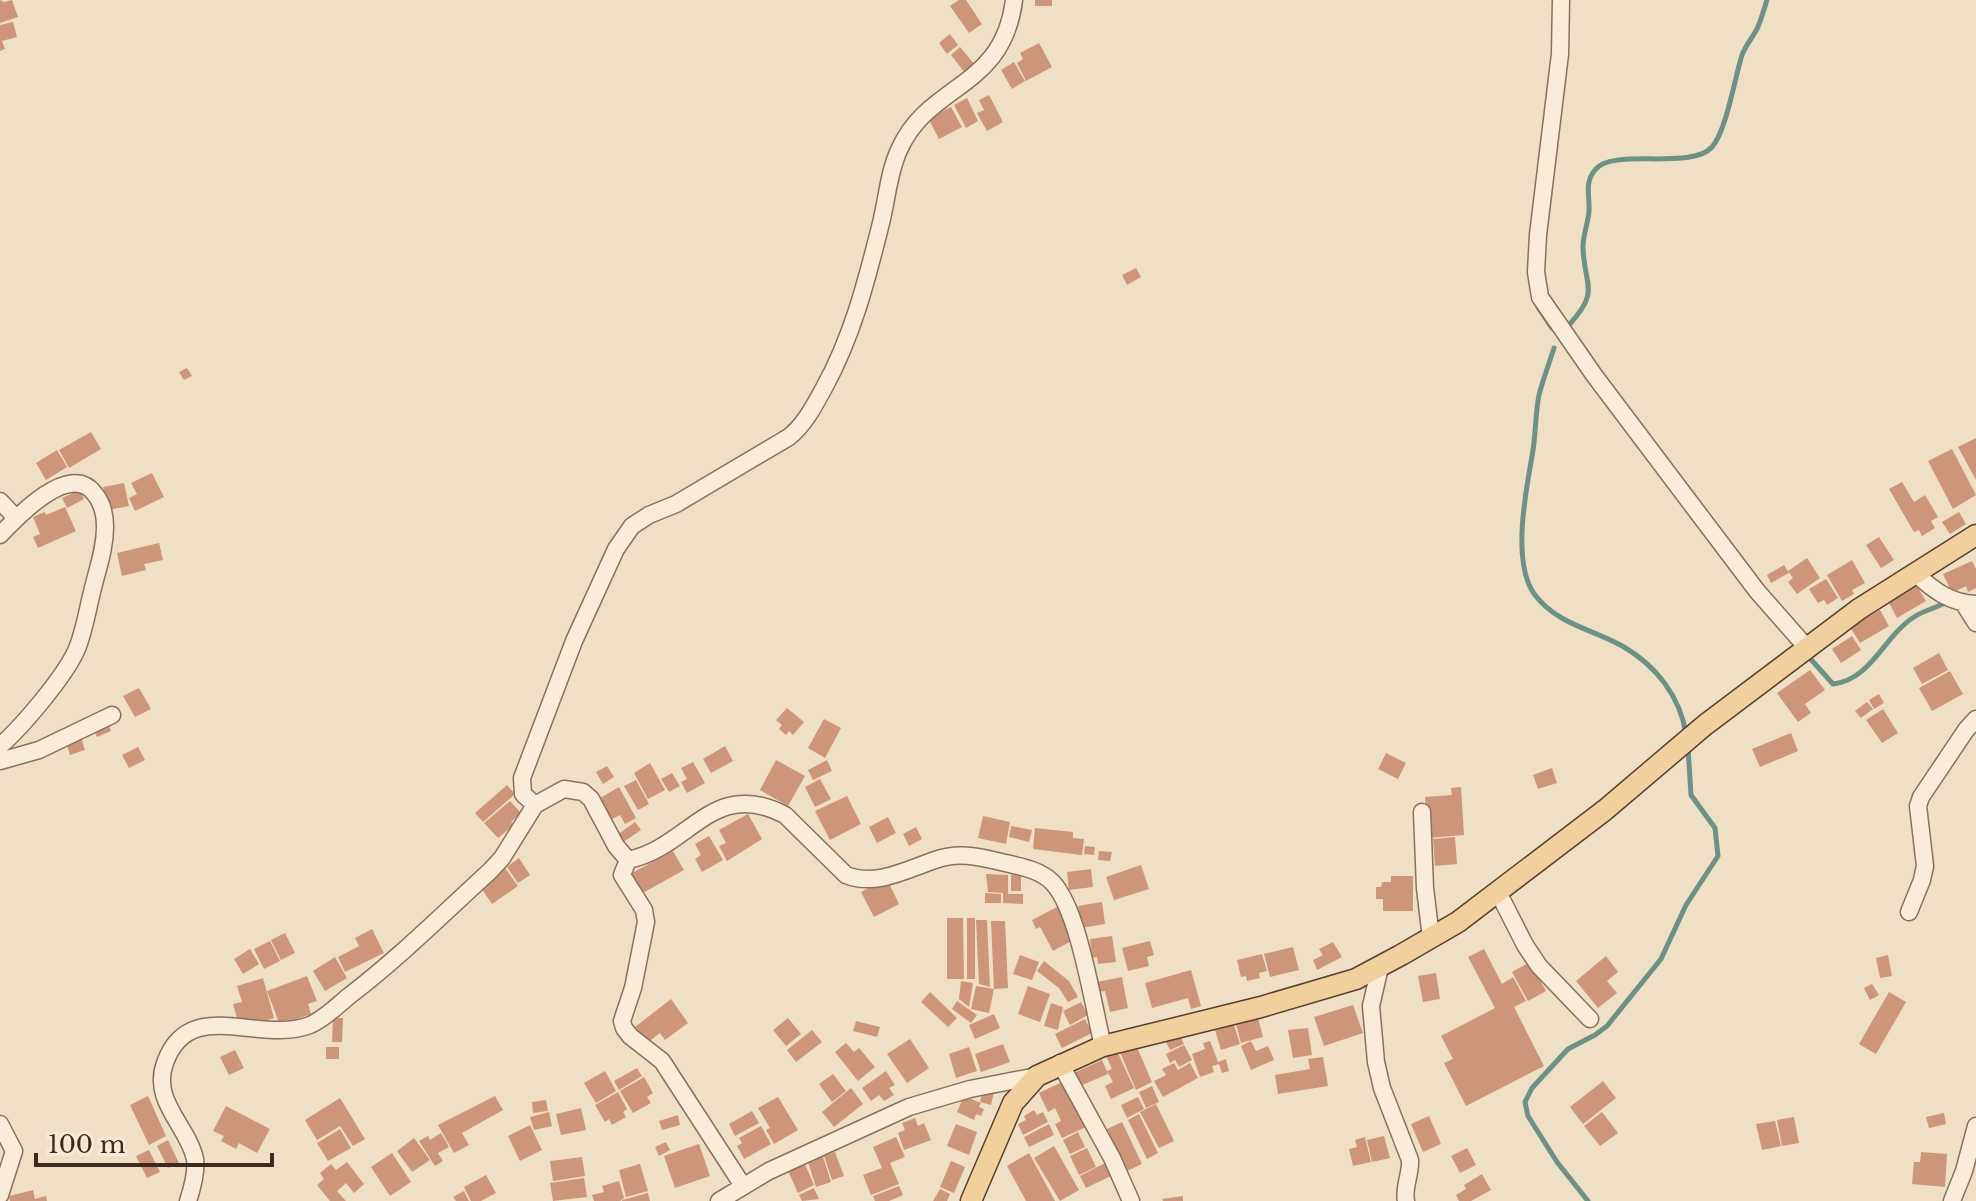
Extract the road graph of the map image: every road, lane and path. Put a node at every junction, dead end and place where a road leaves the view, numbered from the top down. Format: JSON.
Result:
{"nodes":[{"id":1,"x":1014,"y":0,"type":"edge"},
{"id":2,"x":1561,"y":0,"type":"edge"},
{"id":3,"x":0,"y":501,"type":"edge"},
{"id":4,"x":16,"y":518,"type":"junction"},
{"id":5,"x":0,"y":535,"type":"edge"},
{"id":6,"x":1976,"y":535,"type":"edge"},
{"id":7,"x":1915,"y":573,"type":"junction"},
{"id":8,"x":1970,"y":604,"type":"edge"},
{"id":9,"x":1976,"y":623,"type":"edge"},
{"id":10,"x":1808,"y":649,"type":"junction"},
{"id":11,"x":112,"y":715,"type":"dead end"},
{"id":12,"x":1976,"y":719,"type":"edge"},
{"id":13,"x":0,"y":746,"type":"edge"},
{"id":14,"x":0,"y":761,"type":"edge"},
{"id":15,"x":535,"y":805,"type":"junction"},
{"id":16,"x":1422,"y":812,"type":"dead end"},
{"id":17,"x":628,"y":860,"type":"junction"},
{"id":18,"x":1498,"y":892,"type":"junction"},
{"id":19,"x":1909,"y":912,"type":"dead end"},
{"id":20,"x":1431,"y":938,"type":"junction"},
{"id":21,"x":1380,"y":967,"type":"junction"},
{"id":22,"x":1590,"y":1019,"type":"dead end"},
{"id":23,"x":1103,"y":1046,"type":"junction"},
{"id":24,"x":1060,"y":1063,"type":"junction"},
{"id":25,"x":1037,"y":1076,"type":"junction"},
{"id":26,"x":0,"y":1124,"type":"edge"},
{"id":27,"x":1976,"y":1126,"type":"edge"},
{"id":28,"x":743,"y":1186,"type":"junction"},
{"id":29,"x":0,"y":1195,"type":"edge"},
{"id":30,"x":188,"y":1201,"type":"edge"},
{"id":31,"x":719,"y":1201,"type":"edge"},
{"id":32,"x":971,"y":1201,"type":"edge"},
{"id":33,"x":1131,"y":1201,"type":"edge"},
{"id":34,"x":1406,"y":1201,"type":"edge"},
{"id":35,"x":1952,"y":1201,"type":"edge"}],
"edges":[{"from":1,"to":15,"type":"street"},
{"from":2,"to":10,"type":"street"},
{"from":3,"to":4,"type":"street"},
{"from":4,"to":5,"type":"street"},
{"from":4,"to":13,"type":"street"},
{"from":6,"to":7,"type":"main road"},
{"from":7,"to":8,"type":"street"},
{"from":7,"to":10,"type":"main road"},
{"from":8,"to":9,"type":"street"},
{"from":10,"to":18,"type":"main road"},
{"from":11,"to":14,"type":"street"},
{"from":12,"to":19,"type":"street"},
{"from":15,"to":17,"type":"street"},
{"from":15,"to":30,"type":"street"},
{"from":16,"to":20,"type":"street"},
{"from":17,"to":23,"type":"street"},
{"from":17,"to":28,"type":"street"},
{"from":18,"to":20,"type":"main road"},
{"from":18,"to":22,"type":"street"},
{"from":20,"to":21,"type":"main road"},
{"from":21,"to":23,"type":"main road"},
{"from":21,"to":34,"type":"street"},
{"from":23,"to":24,"type":"main road"},
{"from":24,"to":25,"type":"main road"},
{"from":24,"to":33,"type":"street"},
{"from":25,"to":28,"type":"street"},
{"from":25,"to":32,"type":"main road"},
{"from":26,"to":29,"type":"street"},
{"from":27,"to":35,"type":"street"},
{"from":28,"to":31,"type":"street"}]}
